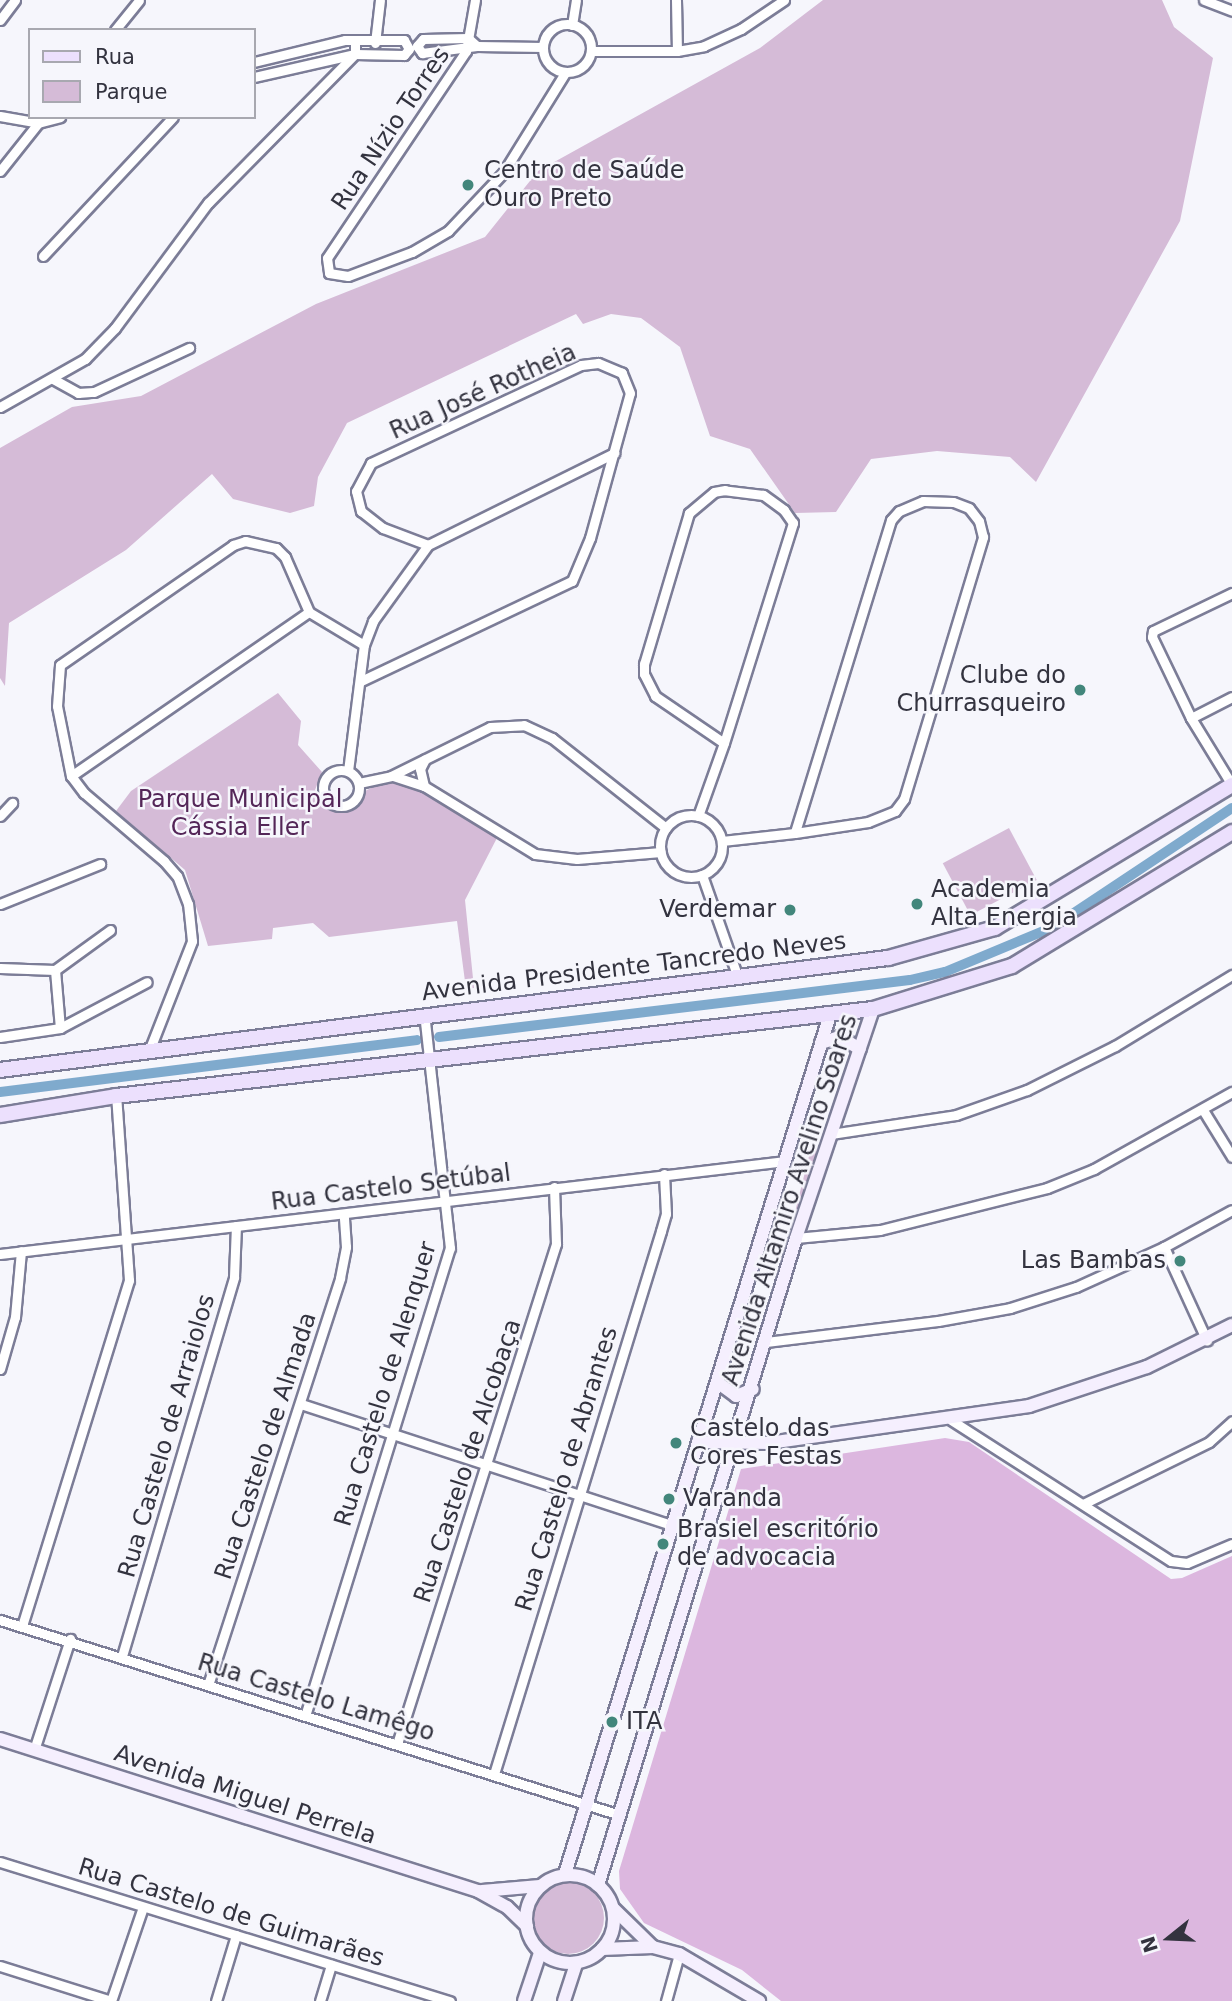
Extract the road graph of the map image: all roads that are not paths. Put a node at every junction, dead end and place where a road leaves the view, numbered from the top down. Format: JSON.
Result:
{"nodes":[{"id":1,"x":15,"y":0,"type":"edge"},
{"id":2,"x":139,"y":0,"type":"edge"},
{"id":3,"x":380,"y":0,"type":"edge"},
{"id":4,"x":475,"y":0,"type":"edge"},
{"id":5,"x":576,"y":0,"type":"edge"},
{"id":6,"x":676,"y":0,"type":"edge"},
{"id":7,"x":784,"y":0,"type":"edge"},
{"id":8,"x":1204,"y":0,"type":"edge"},
{"id":9,"x":1232,"y":11,"type":"edge"},
{"id":10,"x":0,"y":20,"type":"edge"},
{"id":11,"x":572,"y":25,"type":"junction"},
{"id":12,"x":117,"y":28,"type":"edge"},
{"id":13,"x":468,"y":38,"type":"junction"},
{"id":14,"x":375,"y":39,"type":"junction"},
{"id":15,"x":355,"y":40,"type":"junction"},
{"id":16,"x":477,"y":46,"type":"junction"},
{"id":17,"x":543,"y":47,"type":"junction"},
{"id":18,"x":466,"y":51,"type":"junction"},
{"id":19,"x":591,"y":51,"type":"junction"},
{"id":20,"x":677,"y":51,"type":"junction"},
{"id":21,"x":355,"y":54,"type":"junction"},
{"id":22,"x":375,"y":54,"type":"junction"},
{"id":23,"x":256,"y":62,"type":"edge"},
{"id":24,"x":565,"y":73,"type":"junction"},
{"id":25,"x":256,"y":77,"type":"edge"},
{"id":26,"x":0,"y":116,"type":"edge"},
{"id":27,"x":28,"y":119,"type":"edge"},
{"id":28,"x":171,"y":119,"type":"edge"},
{"id":29,"x":41,"y":120,"type":"edge"},
{"id":30,"x":0,"y":171,"type":"edge"},
{"id":31,"x":43,"y":256,"type":"dead end"},
{"id":32,"x":189,"y":348,"type":"dead end"},
{"id":33,"x":53,"y":379,"type":"junction"},
{"id":34,"x":0,"y":407,"type":"edge"},
{"id":35,"x":614,"y":453,"type":"junction"},
{"id":36,"x":428,"y":545,"type":"junction"},
{"id":37,"x":1232,"y":593,"type":"edge"},
{"id":38,"x":309,"y":612,"type":"junction"},
{"id":39,"x":364,"y":645,"type":"junction"},
{"id":40,"x":361,"y":681,"type":"junction"},
{"id":41,"x":1232,"y":697,"type":"edge"},
{"id":42,"x":1191,"y":718,"type":"junction"},
{"id":43,"x":724,"y":743,"type":"junction"},
{"id":44,"x":425,"y":759,"type":"junction"},
{"id":45,"x":348,"y":771,"type":"junction"},
{"id":46,"x":71,"y":776,"type":"junction"},
{"id":47,"x":391,"y":776,"type":"junction"},
{"id":48,"x":359,"y":783,"type":"junction"},
{"id":49,"x":1232,"y":785,"type":"edge"},
{"id":50,"x":424,"y":786,"type":"junction"},
{"id":51,"x":12,"y":803,"type":"dead end"},
{"id":52,"x":0,"y":816,"type":"edge"},
{"id":53,"x":698,"y":816,"type":"junction"},
{"id":54,"x":666,"y":828,"type":"junction"},
{"id":55,"x":1232,"y":832,"type":"edge"},
{"id":56,"x":795,"y":833,"type":"junction"},
{"id":57,"x":722,"y":841,"type":"junction"},
{"id":58,"x":661,"y":852,"type":"junction"},
{"id":59,"x":100,"y":864,"type":"dead end"},
{"id":60,"x":702,"y":874,"type":"junction"},
{"id":61,"x":0,"y":904,"type":"edge"},
{"id":62,"x":110,"y":930,"type":"dead end"},
{"id":63,"x":0,"y":968,"type":"edge"},
{"id":64,"x":55,"y":970,"type":"junction"},
{"id":65,"x":1232,"y":975,"type":"edge"},
{"id":66,"x":738,"y":978,"type":"junction"},
{"id":67,"x":147,"y":982,"type":"dead end"},
{"id":68,"x":873,"y":1009,"type":"junction"},
{"id":69,"x":424,"y":1014,"type":"junction"},
{"id":70,"x":830,"y":1014,"type":"junction"},
{"id":71,"x":60,"y":1028,"type":"junction"},
{"id":72,"x":0,"y":1037,"type":"edge"},
{"id":73,"x":821,"y":1043,"type":"junction"},
{"id":74,"x":860,"y":1049,"type":"junction"},
{"id":75,"x":149,"y":1051,"type":"junction"},
{"id":76,"x":429,"y":1061,"type":"junction"},
{"id":77,"x":0,"y":1070,"type":"edge"},
{"id":78,"x":1232,"y":1092,"type":"edge"},
{"id":79,"x":116,"y":1096,"type":"junction"},
{"id":80,"x":1203,"y":1110,"type":"junction"},
{"id":81,"x":0,"y":1115,"type":"edge"},
{"id":82,"x":831,"y":1134,"type":"junction"},
{"id":83,"x":1232,"y":1157,"type":"edge"},
{"id":84,"x":786,"y":1161,"type":"junction"},
{"id":85,"x":664,"y":1174,"type":"junction"},
{"id":86,"x":554,"y":1187,"type":"junction"},
{"id":87,"x":448,"y":1200,"type":"junction"},
{"id":88,"x":1232,"y":1210,"type":"edge"},
{"id":89,"x":344,"y":1215,"type":"junction"},
{"id":90,"x":236,"y":1226,"type":"junction"},
{"id":91,"x":128,"y":1238,"type":"junction"},
{"id":92,"x":796,"y":1238,"type":"junction"},
{"id":93,"x":1164,"y":1247,"type":"junction"},
{"id":94,"x":21,"y":1251,"type":"junction"},
{"id":95,"x":0,"y":1254,"type":"edge"},
{"id":96,"x":1232,"y":1325,"type":"edge"},
{"id":97,"x":1207,"y":1341,"type":"junction"},
{"id":98,"x":766,"y":1342,"type":"junction"},
{"id":99,"x":0,"y":1369,"type":"edge"},
{"id":100,"x":717,"y":1382,"type":"junction"},
{"id":101,"x":753,"y":1389,"type":"junction"},
{"id":102,"x":301,"y":1404,"type":"junction"},
{"id":103,"x":951,"y":1420,"type":"junction"},
{"id":104,"x":1232,"y":1421,"type":"edge"},
{"id":105,"x":391,"y":1435,"type":"junction"},
{"id":106,"x":698,"y":1442,"type":"junction"},
{"id":107,"x":734,"y":1443,"type":"junction"},
{"id":108,"x":487,"y":1467,"type":"junction"},
{"id":109,"x":578,"y":1495,"type":"junction"},
{"id":110,"x":1083,"y":1504,"type":"junction"},
{"id":111,"x":672,"y":1525,"type":"junction"},
{"id":112,"x":1232,"y":1544,"type":"edge"},
{"id":113,"x":0,"y":1620,"type":"edge"},
{"id":114,"x":22,"y":1626,"type":"junction"},
{"id":115,"x":70,"y":1639,"type":"junction"},
{"id":116,"x":122,"y":1656,"type":"junction"},
{"id":117,"x":208,"y":1685,"type":"junction"},
{"id":118,"x":305,"y":1716,"type":"junction"},
{"id":119,"x":0,"y":1739,"type":"edge"},
{"id":120,"x":397,"y":1744,"type":"junction"},
{"id":121,"x":34,"y":1749,"type":"junction"},
{"id":122,"x":494,"y":1774,"type":"junction"},
{"id":123,"x":588,"y":1805,"type":"junction"},
{"id":124,"x":620,"y":1815,"type":"junction"},
{"id":125,"x":0,"y":1862,"type":"edge"},
{"id":126,"x":565,"y":1874,"type":"junction"},
{"id":127,"x":598,"y":1885,"type":"junction"},
{"id":128,"x":541,"y":1886,"type":"junction"},
{"id":129,"x":478,"y":1891,"type":"junction"},
{"id":130,"x":143,"y":1907,"type":"junction"},
{"id":131,"x":614,"y":1909,"type":"junction"},
{"id":132,"x":527,"y":1926,"type":"junction"},
{"id":133,"x":236,"y":1935,"type":"junction"},
{"id":134,"x":653,"y":1947,"type":"junction"},
{"id":135,"x":602,"y":1949,"type":"junction"},
{"id":136,"x":540,"y":1953,"type":"junction"},
{"id":137,"x":679,"y":1954,"type":"junction"},
{"id":138,"x":331,"y":1965,"type":"junction"},
{"id":139,"x":576,"y":1965,"type":"junction"},
{"id":140,"x":0,"y":1966,"type":"edge"},
{"id":141,"x":424,"y":1997,"type":"edge"},
{"id":142,"x":111,"y":2001,"type":"edge"},
{"id":143,"x":216,"y":2001,"type":"edge"},
{"id":144,"x":320,"y":2001,"type":"edge"},
{"id":145,"x":450,"y":2001,"type":"edge"},
{"id":146,"x":524,"y":2001,"type":"edge"},
{"id":147,"x":564,"y":2001,"type":"edge"},
{"id":148,"x":666,"y":2001,"type":"edge"},
{"id":149,"x":759,"y":2001,"type":"edge"}],
"edges":[{"from":1,"to":10,"type":"street"},
{"from":2,"to":12,"type":"street"},
{"from":3,"to":14,"type":"street"},
{"from":4,"to":13,"type":"street","name":"Rua Nízio Torres"},
{"from":5,"to":11,"type":"street"},
{"from":6,"to":20,"type":"street"},
{"from":7,"to":20,"type":"street"},
{"from":8,"to":9,"type":"street"},
{"from":11,"to":17,"type":"street"},
{"from":11,"to":19,"type":"street"},
{"from":13,"to":16,"type":"street"},
{"from":13,"to":18,"type":"street","name":"Rua Nízio Torres"},
{"from":13,"to":18,"type":"street"},
{"from":14,"to":15,"type":"street"},
{"from":14,"to":22,"type":"street"},
{"from":14,"to":22,"type":"street"},
{"from":15,"to":21,"type":"street"},
{"from":15,"to":23,"type":"street"},
{"from":16,"to":17,"type":"street"},
{"from":16,"to":18,"type":"street"},
{"from":17,"to":24,"type":"street"},
{"from":18,"to":24,"type":"street","name":"Rua Nízio Torres"},
{"from":19,"to":20,"type":"street"},
{"from":19,"to":24,"type":"street"},
{"from":21,"to":22,"type":"street"},
{"from":21,"to":25,"type":"street"},
{"from":21,"to":33,"type":"street"},
{"from":26,"to":27,"type":"street"},
{"from":28,"to":31,"type":"street"},
{"from":29,"to":30,"type":"street"},
{"from":32,"to":33,"type":"street"},
{"from":33,"to":34,"type":"street"},
{"from":35,"to":36,"type":"street"},
{"from":35,"to":36,"type":"street","name":"Rua José Rotheia"},
{"from":35,"to":40,"type":"street","name":"Rua José Rotheia"},
{"from":36,"to":39,"type":"street"},
{"from":37,"to":42,"type":"street"},
{"from":38,"to":39,"type":"street"},
{"from":38,"to":46,"type":"street"},
{"from":38,"to":46,"type":"street"},
{"from":39,"to":40,"type":"street"},
{"from":40,"to":45,"type":"street"},
{"from":41,"to":42,"type":"street"},
{"from":42,"to":49,"type":"street"},
{"from":43,"to":43,"type":"street"},
{"from":43,"to":53,"type":"street"},
{"from":44,"to":47,"type":"street"},
{"from":44,"to":50,"type":"street"},
{"from":44,"to":54,"type":"street"},
{"from":45,"to":48,"type":"street"},
{"from":45,"to":48,"type":"street"},
{"from":46,"to":75,"type":"street"},
{"from":47,"to":48,"type":"street"},
{"from":47,"to":50,"type":"street"},
{"from":49,"to":66,"type":"main road","name":"Avenida Presidente Tancredo Neves"},
{"from":50,"to":58,"type":"street"},
{"from":51,"to":52,"type":"street"},
{"from":53,"to":54,"type":"street"},
{"from":53,"to":57,"type":"street"},
{"from":54,"to":58,"type":"street"},
{"from":55,"to":68,"type":"main road"},
{"from":56,"to":56,"type":"street"},
{"from":56,"to":57,"type":"street"},
{"from":57,"to":60,"type":"street"},
{"from":58,"to":60,"type":"street"},
{"from":59,"to":61,"type":"street"},
{"from":60,"to":66,"type":"street"},
{"from":62,"to":64,"type":"street"},
{"from":63,"to":64,"type":"street"},
{"from":64,"to":71,"type":"street"},
{"from":65,"to":82,"type":"street"},
{"from":66,"to":69,"type":"main road","name":"Avenida Presidente Tancredo Neves"},
{"from":67,"to":71,"type":"street"},
{"from":68,"to":70,"type":"main road"},
{"from":68,"to":74,"type":"street","name":"Avenida Altamiro Avelino Soares"},
{"from":69,"to":75,"type":"main road","name":"Avenida Presidente Tancredo Neves"},
{"from":69,"to":76,"type":"street","name":"Rua Castelo de Alenquer"},
{"from":70,"to":73,"type":"street","name":"Avenida Altamiro Avelino Soares"},
{"from":70,"to":76,"type":"main road"},
{"from":71,"to":72,"type":"street"},
{"from":73,"to":74,"type":"street"},
{"from":73,"to":84,"type":"street","name":"Avenida Altamiro Avelino Soares"},
{"from":74,"to":82,"type":"street","name":"Avenida Altamiro Avelino Soares"},
{"from":75,"to":77,"type":"main road","name":"Avenida Presidente Tancredo Neves"},
{"from":76,"to":79,"type":"main road"},
{"from":76,"to":87,"type":"street","name":"Rua Castelo de Alenquer"},
{"from":78,"to":80,"type":"street"},
{"from":79,"to":81,"type":"main road"},
{"from":79,"to":91,"type":"street"},
{"from":80,"to":83,"type":"street"},
{"from":80,"to":92,"type":"street"},
{"from":82,"to":92,"type":"street","name":"Avenida Altamiro Avelino Soares"},
{"from":84,"to":85,"type":"street","name":"Rua Castelo Setúbal"},
{"from":84,"to":100,"type":"street","name":"Avenida Altamiro Avelino Soares"},
{"from":85,"to":86,"type":"street","name":"Rua Castelo Setúbal"},
{"from":85,"to":109,"type":"street","name":"Rua Castelo de Abrantes"},
{"from":86,"to":87,"type":"street","name":"Rua Castelo Setúbal"},
{"from":86,"to":108,"type":"street","name":"Rua Castelo de Alcobaça"},
{"from":87,"to":89,"type":"street","name":"Rua Castelo Setúbal"},
{"from":87,"to":105,"type":"street","name":"Rua Castelo de Alenquer"},
{"from":88,"to":93,"type":"street"},
{"from":89,"to":90,"type":"street","name":"Rua Castelo Setúbal"},
{"from":89,"to":102,"type":"street","name":"Rua Castelo de Almada"},
{"from":90,"to":91,"type":"street","name":"Rua Castelo Setúbal"},
{"from":90,"to":116,"type":"street","name":"Rua Castelo de Arraiolos"},
{"from":91,"to":94,"type":"street","name":"Rua Castelo Setúbal"},
{"from":91,"to":114,"type":"street"},
{"from":92,"to":98,"type":"street","name":"Avenida Altamiro Avelino Soares"},
{"from":93,"to":97,"type":"street"},
{"from":93,"to":98,"type":"street"},
{"from":94,"to":95,"type":"street","name":"Rua Castelo Setúbal"},
{"from":94,"to":99,"type":"street"},
{"from":96,"to":97,"type":"street"},
{"from":97,"to":103,"type":"street"},
{"from":98,"to":101,"type":"street","name":"Avenida Altamiro Avelino Soares"},
{"from":100,"to":101,"type":"street"},
{"from":100,"to":106,"type":"street","name":"Avenida Altamiro Avelino Soares"},
{"from":101,"to":107,"type":"street","name":"Avenida Altamiro Avelino Soares"},
{"from":102,"to":105,"type":"street"},
{"from":102,"to":117,"type":"street","name":"Rua Castelo de Almada"},
{"from":103,"to":107,"type":"street"},
{"from":103,"to":110,"type":"street"},
{"from":104,"to":110,"type":"street"},
{"from":105,"to":108,"type":"street"},
{"from":105,"to":118,"type":"street","name":"Rua Castelo de Alenquer"},
{"from":106,"to":107,"type":"street"},
{"from":106,"to":111,"type":"street","name":"Avenida Altamiro Avelino Soares"},
{"from":107,"to":124,"type":"street","name":"Avenida Altamiro Avelino Soares"},
{"from":108,"to":109,"type":"street"},
{"from":108,"to":120,"type":"street","name":"Rua Castelo de Alcobaça"},
{"from":109,"to":111,"type":"street"},
{"from":109,"to":122,"type":"street","name":"Rua Castelo de Abrantes"},
{"from":110,"to":112,"type":"street"},
{"from":111,"to":123,"type":"street","name":"Avenida Altamiro Avelino Soares"},
{"from":113,"to":114,"type":"street","name":"Rua Castelo Lamêgo"},
{"from":114,"to":115,"type":"street","name":"Rua Castelo Lamêgo"},
{"from":115,"to":116,"type":"street","name":"Rua Castelo Lamêgo"},
{"from":115,"to":121,"type":"street"},
{"from":116,"to":117,"type":"street","name":"Rua Castelo Lamêgo"},
{"from":117,"to":118,"type":"street","name":"Rua Castelo Lamêgo"},
{"from":118,"to":120,"type":"street","name":"Rua Castelo Lamêgo"},
{"from":119,"to":121,"type":"street","name":"Avenida Miguel Perrela"},
{"from":120,"to":122,"type":"street","name":"Rua Castelo Lamêgo"},
{"from":121,"to":129,"type":"street","name":"Avenida Miguel Perrela"},
{"from":122,"to":123,"type":"street","name":"Rua Castelo Lamêgo"},
{"from":123,"to":124,"type":"street","name":"Rua Castelo Lamêgo"},
{"from":123,"to":126,"type":"street","name":"Avenida Altamiro Avelino Soares"},
{"from":124,"to":127,"type":"street","name":"Avenida Altamiro Avelino Soares"},
{"from":125,"to":130,"type":"street","name":"Rua Castelo de Guimarães"},
{"from":126,"to":127,"type":"street"},
{"from":126,"to":128,"type":"street"},
{"from":127,"to":131,"type":"street"},
{"from":128,"to":129,"type":"street","name":"Avenida Miguel Perrela"},
{"from":128,"to":132,"type":"street"},
{"from":129,"to":132,"type":"street","name":"Avenida Miguel Perrela"},
{"from":130,"to":133,"type":"street","name":"Rua Castelo de Guimarães"},
{"from":130,"to":142,"type":"street"},
{"from":131,"to":134,"type":"street"},
{"from":131,"to":135,"type":"street"},
{"from":132,"to":136,"type":"street"},
{"from":133,"to":138,"type":"street","name":"Rua Castelo de Guimarães"},
{"from":133,"to":143,"type":"street"},
{"from":134,"to":135,"type":"street"},
{"from":134,"to":137,"type":"street"},
{"from":135,"to":139,"type":"street"},
{"from":136,"to":139,"type":"street"},
{"from":136,"to":146,"type":"street"},
{"from":137,"to":148,"type":"street"},
{"from":137,"to":149,"type":"street"},
{"from":138,"to":141,"type":"street","name":"Rua Castelo de Guimarães"},
{"from":138,"to":144,"type":"street"},
{"from":139,"to":147,"type":"street"},
{"from":140,"to":142,"type":"street"},
{"from":141,"to":145,"type":"street","name":"Rua Castelo de Guimarães"}]}
